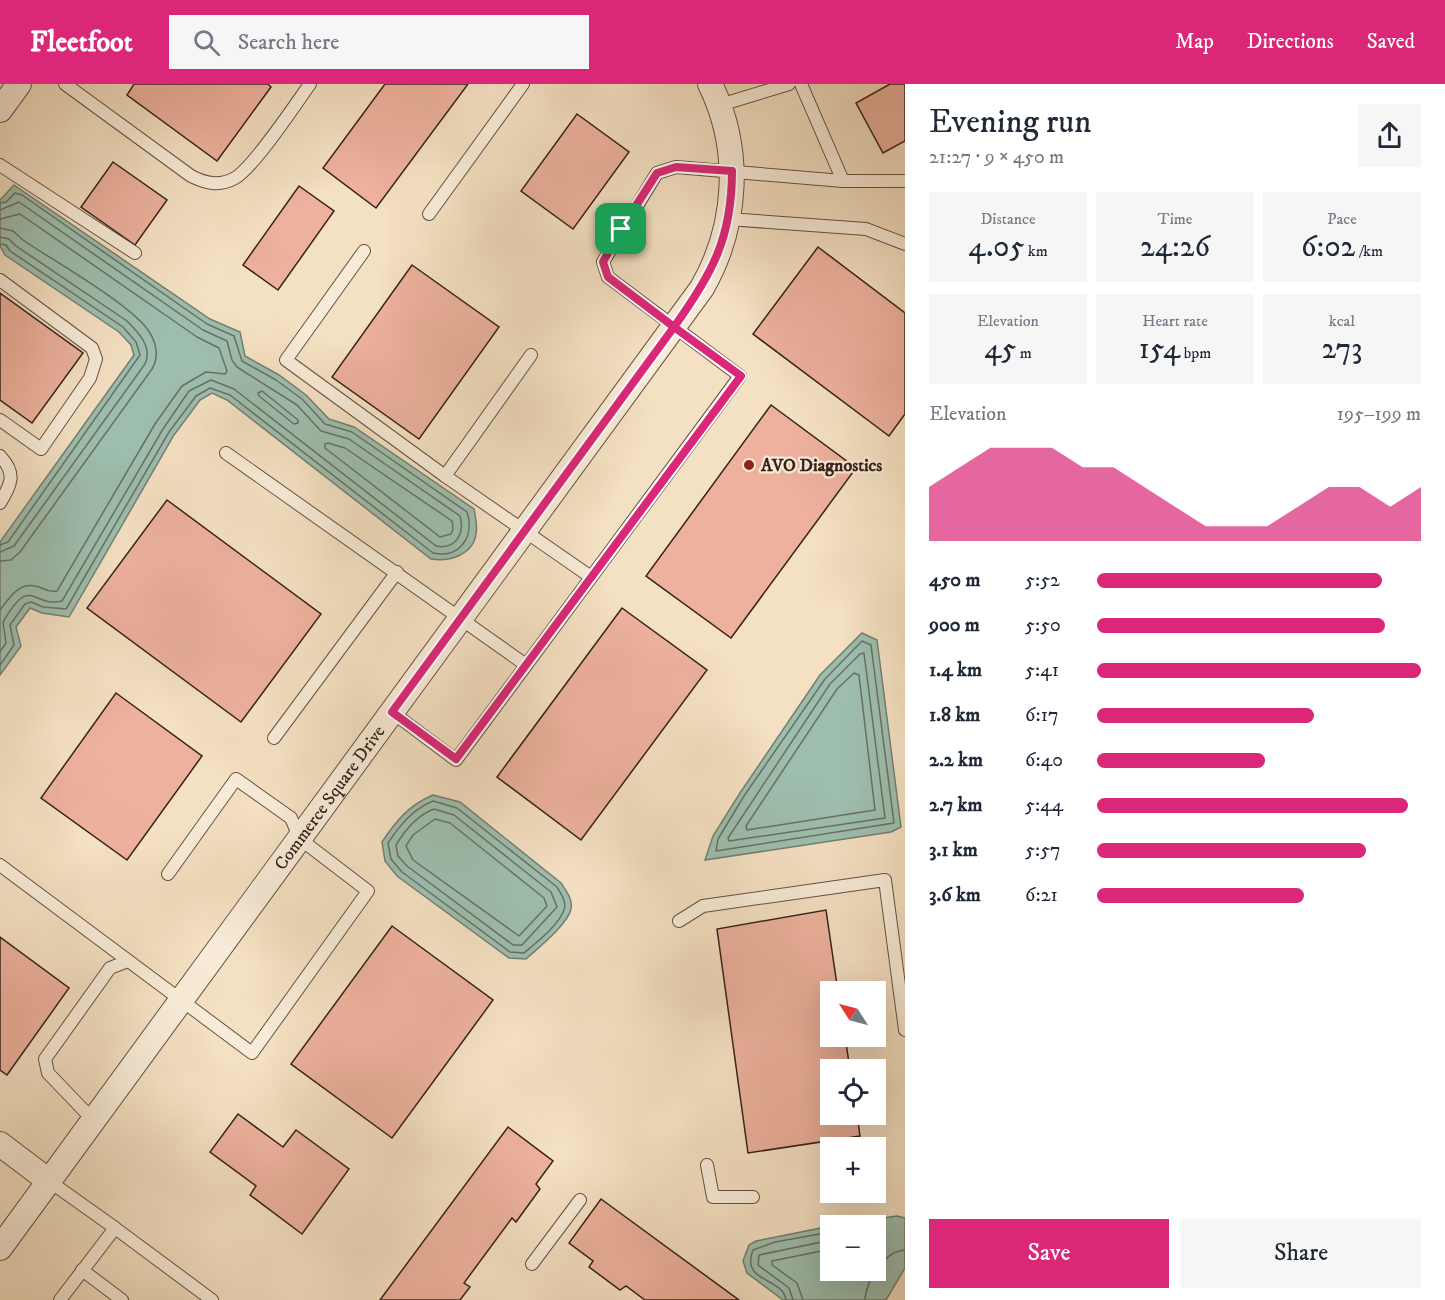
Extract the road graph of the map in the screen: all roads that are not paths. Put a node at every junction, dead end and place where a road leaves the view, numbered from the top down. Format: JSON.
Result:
{"nodes":[{"id":1,"x":19,"y":84,"type":"edge"},
{"id":2,"x":65,"y":84,"type":"edge"},
{"id":3,"x":310,"y":84,"type":"edge"},
{"id":4,"x":523,"y":84,"type":"edge"},
{"id":5,"x":789,"y":84,"type":"edge"},
{"id":6,"x":801,"y":84,"type":"edge"},
{"id":7,"x":715,"y":94,"type":"edge"},
{"id":8,"x":0,"y":110,"type":"edge"},
{"id":9,"x":0,"y":165,"type":"edge"},
{"id":10,"x":732,"y":171,"type":"junction"},
{"id":11,"x":843,"y":181,"type":"junction"},
{"id":12,"x":905,"y":181,"type":"edge"},
{"id":13,"x":429,"y":214,"type":"dead end"},
{"id":14,"x":728,"y":219,"type":"junction"},
{"id":15,"x":905,"y":244,"type":"edge"},
{"id":16,"x":364,"y":251,"type":"dead end"},
{"id":17,"x":135,"y":253,"type":"dead end"},
{"id":18,"x":0,"y":280,"type":"edge"},
{"id":19,"x":674,"y":327,"type":"junction"},
{"id":20,"x":531,"y":355,"type":"dead end"},
{"id":21,"x":0,"y":420,"type":"edge"},
{"id":22,"x":226,"y":453,"type":"dead end"},
{"id":23,"x":0,"y":456,"type":"edge"},
{"id":24,"x":445,"y":476,"type":"junction"},
{"id":25,"x":0,"y":502,"type":"edge"},
{"id":26,"x":525,"y":531,"type":"junction"},
{"id":27,"x":397,"y":572,"type":"junction"},
{"id":28,"x":591,"y":577,"type":"junction"},
{"id":29,"x":461,"y":618,"type":"junction"},
{"id":30,"x":526,"y":665,"type":"junction"},
{"id":31,"x":392,"y":712,"type":"junction"},
{"id":32,"x":274,"y":738,"type":"dead end"},
{"id":33,"x":300,"y":839,"type":"junction"},
{"id":34,"x":0,"y":865,"type":"edge"},
{"id":35,"x":168,"y":874,"type":"dead end"},
{"id":36,"x":679,"y":921,"type":"dead end"},
{"id":37,"x":128,"y":961,"type":"junction"},
{"id":38,"x":182,"y":1000,"type":"junction"},
{"id":39,"x":905,"y":1030,"type":"edge"},
{"id":40,"x":93,"y":1120,"type":"junction"},
{"id":41,"x":0,"y":1144,"type":"edge"},
{"id":42,"x":707,"y":1166,"type":"dead end"},
{"id":43,"x":49,"y":1180,"type":"junction"},
{"id":44,"x":753,"y":1197,"type":"dead end"},
{"id":45,"x":580,"y":1200,"type":"dead end"},
{"id":46,"x":115,"y":1228,"type":"junction"},
{"id":47,"x":0,"y":1248,"type":"edge"},
{"id":48,"x":532,"y":1264,"type":"dead end"},
{"id":49,"x":82,"y":1270,"type":"junction"},
{"id":50,"x":60,"y":1300,"type":"edge"},
{"id":51,"x":122,"y":1300,"type":"edge"},
{"id":52,"x":212,"y":1300,"type":"edge"}],
"edges":[{"from":1,"to":8,"type":"street"},
{"from":2,"to":3,"type":"lane"},
{"from":4,"to":13,"type":"lane"},
{"from":5,"to":7,"type":"lane"},
{"from":6,"to":11,"type":"lane"},
{"from":7,"to":10,"type":"street","name":"Commerce Square Drive"},
{"from":9,"to":17,"type":"lane"},
{"from":10,"to":11,"type":"lane"},
{"from":10,"to":14,"type":"street","name":"Commerce Square Drive"},
{"from":10,"to":19,"type":"lane"},
{"from":11,"to":12,"type":"lane"},
{"from":14,"to":15,"type":"lane"},
{"from":14,"to":19,"type":"street","name":"Commerce Square Drive"},
{"from":16,"to":24,"type":"lane"},
{"from":18,"to":21,"type":"lane"},
{"from":19,"to":26,"type":"street","name":"Commerce Square Drive"},
{"from":19,"to":28,"type":"lane"},
{"from":20,"to":24,"type":"lane"},
{"from":22,"to":27,"type":"lane"},
{"from":23,"to":25,"type":"lane"},
{"from":24,"to":26,"type":"lane"},
{"from":26,"to":28,"type":"lane"},
{"from":26,"to":29,"type":"street","name":"Commerce Square Drive"},
{"from":27,"to":29,"type":"lane"},
{"from":27,"to":32,"type":"lane"},
{"from":28,"to":30,"type":"lane"},
{"from":29,"to":30,"type":"lane"},
{"from":29,"to":31,"type":"street","name":"Commerce Square Drive"},
{"from":30,"to":31,"type":"lane"},
{"from":31,"to":33,"type":"street","name":"Commerce Square Drive"},
{"from":33,"to":35,"type":"lane"},
{"from":33,"to":38,"type":"street","name":"Commerce Square Drive"},
{"from":33,"to":38,"type":"lane"},
{"from":34,"to":37,"type":"lane"},
{"from":36,"to":39,"type":"lane"},
{"from":37,"to":38,"type":"lane"},
{"from":37,"to":40,"type":"lane"},
{"from":38,"to":40,"type":"street","name":"Commerce Square Drive"},
{"from":40,"to":43,"type":"street","name":"Commerce Square Drive"},
{"from":41,"to":43,"type":"street"},
{"from":42,"to":44,"type":"lane"},
{"from":43,"to":46,"type":"lane"},
{"from":43,"to":47,"type":"street","name":"Commerce Square Drive"},
{"from":45,"to":48,"type":"lane"},
{"from":46,"to":49,"type":"lane"},
{"from":46,"to":52,"type":"lane"},
{"from":49,"to":50,"type":"lane"},
{"from":49,"to":51,"type":"lane"}]}
